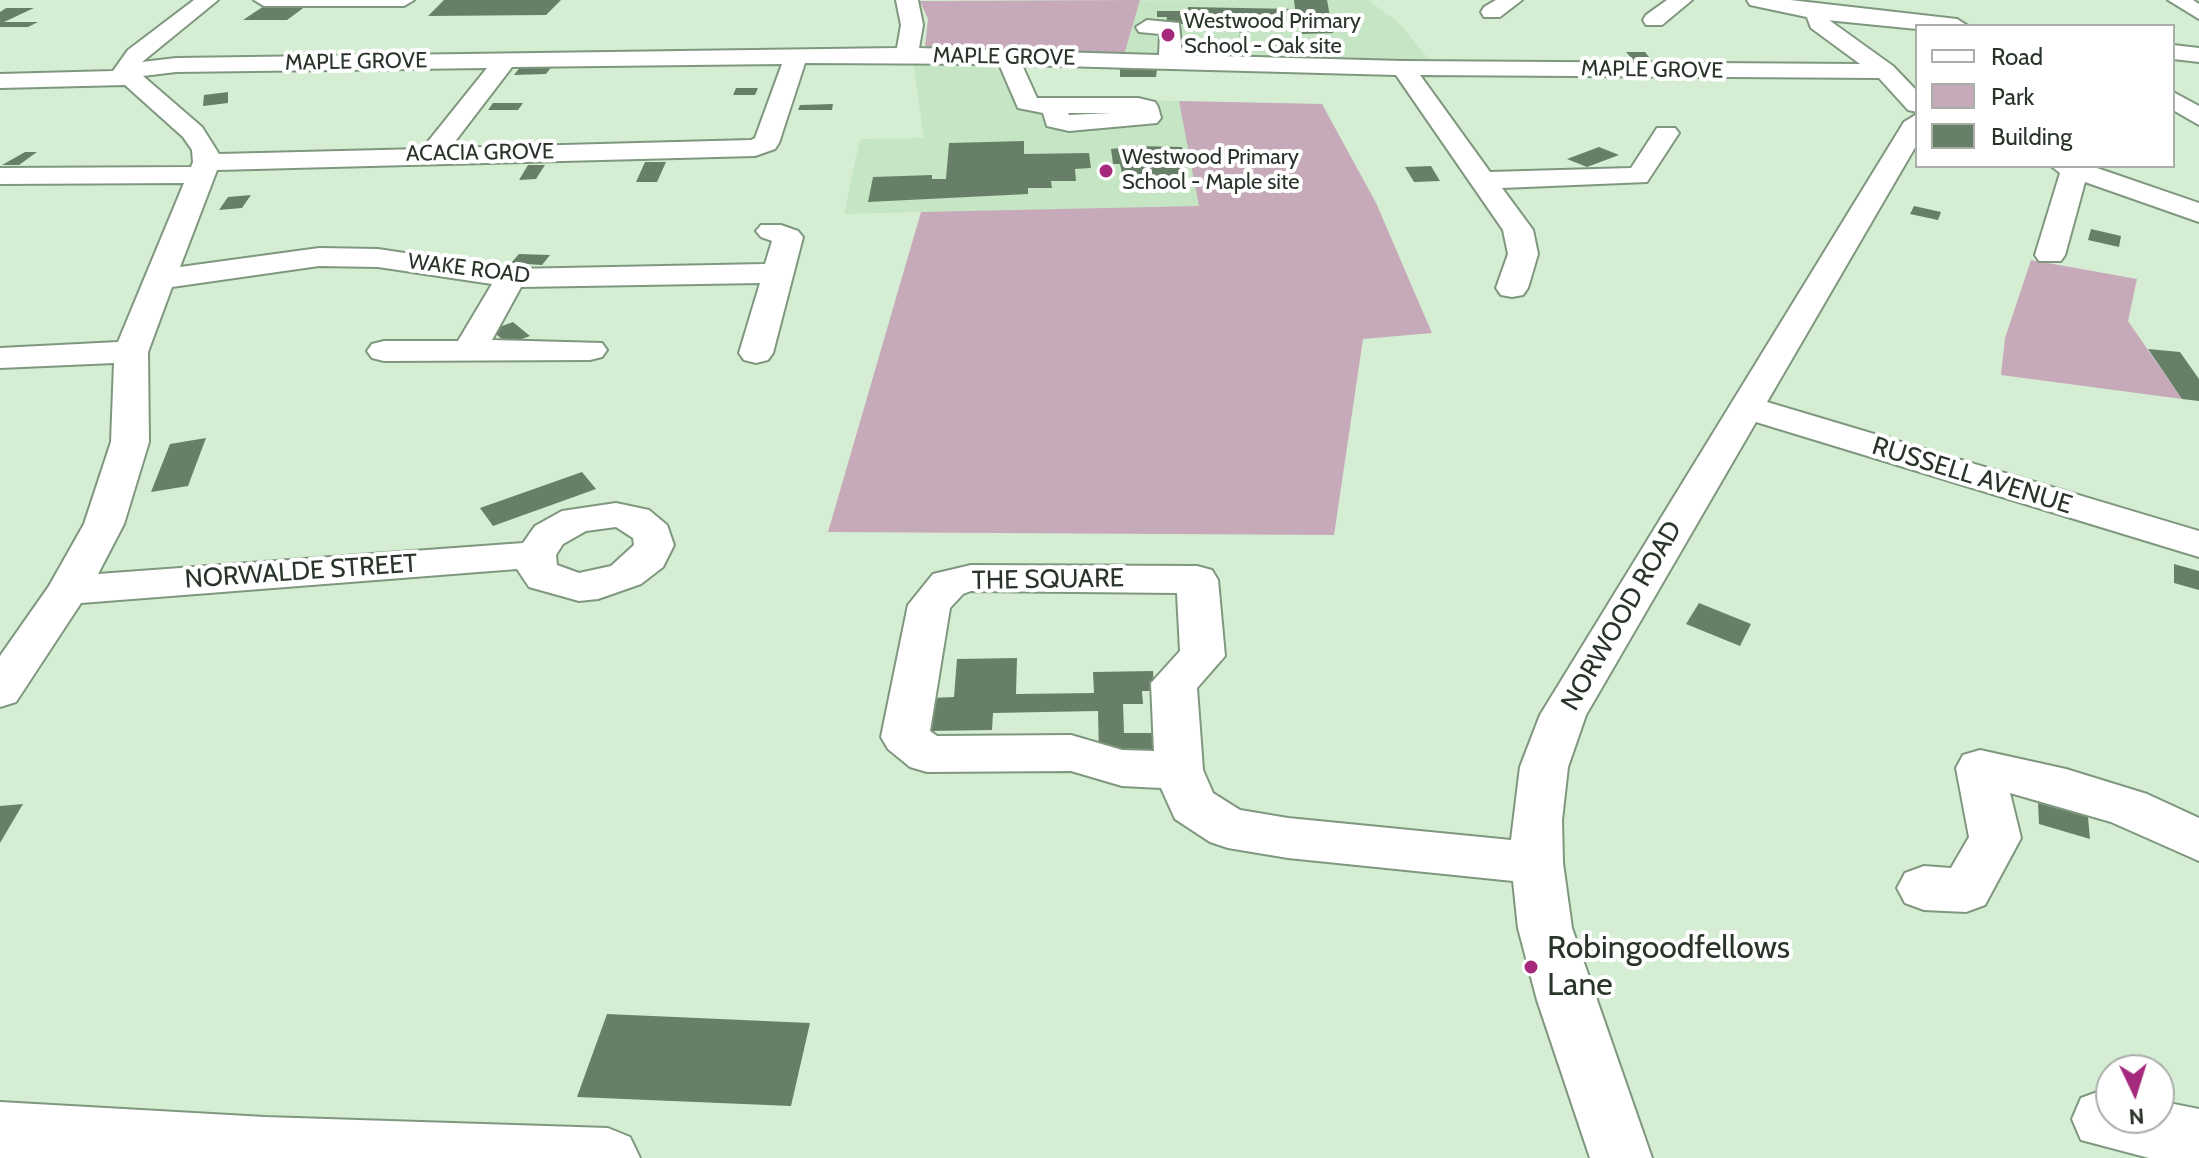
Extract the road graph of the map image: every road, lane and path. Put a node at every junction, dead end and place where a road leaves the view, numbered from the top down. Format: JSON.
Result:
{"nodes":[{"id":1,"x":207,"y":0,"type":"edge"},
{"id":2,"x":264,"y":0,"type":"edge"},
{"id":3,"x":404,"y":0,"type":"edge"},
{"id":4,"x":907,"y":0,"type":"edge"},
{"id":5,"x":1511,"y":0,"type":"edge"},
{"id":6,"x":1681,"y":0,"type":"edge"},
{"id":7,"x":1758,"y":0,"type":"edge"},
{"id":8,"x":2179,"y":0,"type":"edge"},
{"id":9,"x":1492,"y":12,"type":"dead end"},
{"id":10,"x":1816,"y":12,"type":"junction"},
{"id":11,"x":2199,"y":13,"type":"edge"},
{"id":12,"x":1654,"y":20,"type":"dead end"},
{"id":13,"x":1937,"y":24,"type":"edge"},
{"id":14,"x":2175,"y":52,"type":"edge"},
{"id":15,"x":907,"y":55,"type":"junction"},
{"id":16,"x":2199,"y":55,"type":"edge"},
{"id":17,"x":796,"y":57,"type":"junction"},
{"id":18,"x":1007,"y":57,"type":"junction"},
{"id":19,"x":506,"y":60,"type":"junction"},
{"id":20,"x":1139,"y":60,"type":"junction"},
{"id":21,"x":1170,"y":61,"type":"junction"},
{"id":22,"x":1403,"y":68,"type":"junction"},
{"id":23,"x":1885,"y":71,"type":"junction"},
{"id":24,"x":126,"y":75,"type":"junction"},
{"id":25,"x":0,"y":81,"type":"edge"},
{"id":26,"x":2175,"y":100,"type":"edge"},
{"id":27,"x":1915,"y":103,"type":"edge"},
{"id":28,"x":1055,"y":106,"type":"dead end"},
{"id":29,"x":2199,"y":117,"type":"edge"},
{"id":30,"x":1915,"y":125,"type":"edge"},
{"id":31,"x":1666,"y":133,"type":"dead end"},
{"id":32,"x":431,"y":154,"type":"junction"},
{"id":33,"x":204,"y":168,"type":"junction"},
{"id":34,"x":2069,"y":169,"type":"edge"},
{"id":35,"x":0,"y":176,"type":"edge"},
{"id":36,"x":1483,"y":180,"type":"junction"},
{"id":37,"x":2199,"y":213,"type":"edge"},
{"id":38,"x":771,"y":231,"type":"dead end"},
{"id":39,"x":2050,"y":255,"type":"dead end"},
{"id":40,"x":778,"y":273,"type":"junction"},
{"id":41,"x":511,"y":278,"type":"junction"},
{"id":42,"x":161,"y":279,"type":"junction"},
{"id":43,"x":1512,"y":288,"type":"dead end"},
{"id":44,"x":470,"y":349,"type":"junction"},
{"id":45,"x":590,"y":350,"type":"dead end"},
{"id":46,"x":384,"y":351,"type":"dead end"},
{"id":47,"x":131,"y":352,"type":"junction"},
{"id":48,"x":756,"y":353,"type":"dead end"},
{"id":49,"x":0,"y":358,"type":"edge"},
{"id":50,"x":1745,"y":407,"type":"junction"},
{"id":51,"x":2199,"y":544,"type":"edge"},
{"id":52,"x":535,"y":555,"type":"dead end"},
{"id":53,"x":68,"y":590,"type":"junction"},
{"id":54,"x":0,"y":691,"type":"edge"},
{"id":55,"x":1179,"y":770,"type":"junction"},
{"id":56,"x":2199,"y":841,"type":"edge"},
{"id":57,"x":1537,"y":863,"type":"junction"},
{"id":58,"x":1924,"y":888,"type":"dead end"},
{"id":59,"x":0,"y":1131,"type":"edge"},
{"id":60,"x":2175,"y":1134,"type":"edge"},
{"id":61,"x":2199,"y":1139,"type":"edge"},
{"id":62,"x":262,"y":1152,"type":"edge"},
{"id":63,"x":608,"y":1158,"type":"edge"},
{"id":64,"x":1621,"y":1158,"type":"edge"}],
"edges":[{"from":1,"to":24,"type":"street"},
{"from":2,"to":3,"type":"street"},
{"from":4,"to":15,"type":"street"},
{"from":5,"to":9,"type":"street"},
{"from":6,"to":12,"type":"street"},
{"from":7,"to":10,"type":"main road"},
{"from":8,"to":11,"type":"street"},
{"from":10,"to":13,"type":"main road"},
{"from":10,"to":23,"type":"street"},
{"from":14,"to":16,"type":"main road"},
{"from":15,"to":17,"type":"street","name":"MAPLE GROVE"},
{"from":15,"to":18,"type":"street","name":"MAPLE GROVE"},
{"from":17,"to":19,"type":"street","name":"MAPLE GROVE"},
{"from":17,"to":32,"type":"street","name":"ACACIA GROVE"},
{"from":18,"to":20,"type":"street","name":"MAPLE GROVE"},
{"from":18,"to":28,"type":"street"},
{"from":19,"to":24,"type":"street","name":"MAPLE GROVE"},
{"from":19,"to":32,"type":"street"},
{"from":20,"to":21,"type":"street","name":"MAPLE GROVE"},
{"from":20,"to":21,"type":"street"},
{"from":21,"to":22,"type":"street","name":"MAPLE GROVE"},
{"from":22,"to":23,"type":"street","name":"MAPLE GROVE"},
{"from":22,"to":36,"type":"street"},
{"from":23,"to":27,"type":"street"},
{"from":24,"to":25,"type":"street","name":"MAPLE GROVE"},
{"from":24,"to":33,"type":"street"},
{"from":26,"to":29,"type":"street"},
{"from":30,"to":50,"type":"street","name":"NORWOOD ROAD"},
{"from":31,"to":36,"type":"street"},
{"from":32,"to":33,"type":"street","name":"ACACIA GROVE"},
{"from":33,"to":35,"type":"street","name":"ACACIA GROVE"},
{"from":33,"to":42,"type":"street"},
{"from":34,"to":37,"type":"street"},
{"from":34,"to":39,"type":"street"},
{"from":36,"to":43,"type":"street"},
{"from":38,"to":40,"type":"street"},
{"from":40,"to":41,"type":"street","name":"WAKE ROAD"},
{"from":40,"to":48,"type":"street"},
{"from":41,"to":42,"type":"street","name":"WAKE ROAD"},
{"from":41,"to":44,"type":"street"},
{"from":42,"to":47,"type":"street"},
{"from":44,"to":45,"type":"street"},
{"from":44,"to":46,"type":"street"},
{"from":47,"to":49,"type":"street"},
{"from":47,"to":53,"type":"street"},
{"from":50,"to":51,"type":"street","name":"RUSSELL AVENUE"},
{"from":50,"to":57,"type":"street","name":"NORWOOD ROAD"},
{"from":52,"to":53,"type":"street","name":"NORWALDE STREET"},
{"from":53,"to":54,"type":"street"},
{"from":55,"to":55,"type":"street","name":"THE SQUARE"},
{"from":55,"to":57,"type":"street"},
{"from":56,"to":58,"type":"street"},
{"from":57,"to":64,"type":"street","name":"NORWOOD ROAD"},
{"from":59,"to":62,"type":"street"},
{"from":60,"to":61,"type":"street"},
{"from":62,"to":63,"type":"street"}]}
